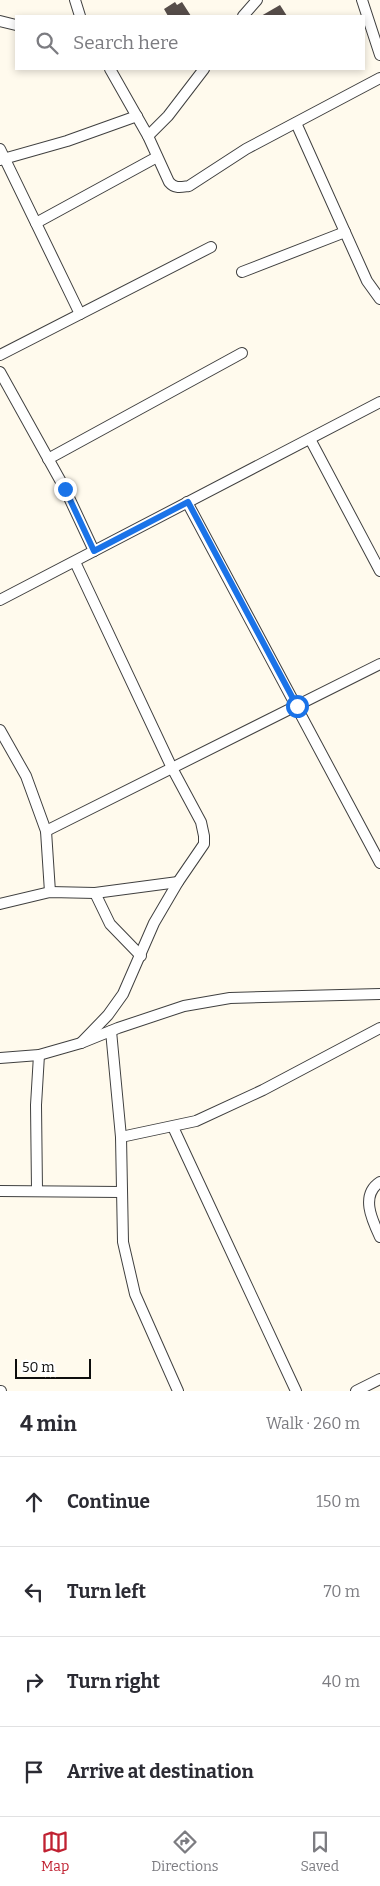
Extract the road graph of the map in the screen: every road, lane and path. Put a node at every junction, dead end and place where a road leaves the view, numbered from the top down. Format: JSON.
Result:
{"nodes":[{"id":1,"x":75,"y":0,"type":"edge"},
{"id":2,"x":257,"y":0,"type":"edge"},
{"id":3,"x":362,"y":0,"type":"edge"},
{"id":4,"x":80,"y":15,"type":"edge"},
{"id":5,"x":244,"y":15,"type":"edge"},
{"id":6,"x":0,"y":21,"type":"edge"},
{"id":7,"x":15,"y":25,"type":"edge"},
{"id":8,"x":380,"y":55,"type":"edge"},
{"id":9,"x":111,"y":70,"type":"edge"},
{"id":10,"x":203,"y":70,"type":"edge"},
{"id":11,"x":380,"y":78,"type":"edge"},
{"id":12,"x":137,"y":116,"type":"junction"},
{"id":13,"x":296,"y":122,"type":"junction"},
{"id":14,"x":148,"y":136,"type":"junction"},
{"id":15,"x":1,"y":156,"type":"edge"},
{"id":16,"x":157,"y":157,"type":"junction"},
{"id":17,"x":36,"y":223,"type":"junction"},
{"id":18,"x":345,"y":232,"type":"junction"},
{"id":19,"x":211,"y":247,"type":"dead end"},
{"id":20,"x":242,"y":272,"type":"dead end"},
{"id":21,"x":380,"y":299,"type":"edge"},
{"id":22,"x":80,"y":314,"type":"junction"},
{"id":23,"x":242,"y":353,"type":"dead end"},
{"id":24,"x":0,"y":355,"type":"edge"},
{"id":25,"x":0,"y":372,"type":"edge"},
{"id":26,"x":380,"y":402,"type":"edge"},
{"id":27,"x":310,"y":439,"type":"junction"},
{"id":28,"x":48,"y":459,"type":"junction"},
{"id":29,"x":188,"y":502,"type":"junction"},
{"id":30,"x":94,"y":551,"type":"junction"},
{"id":31,"x":75,"y":562,"type":"junction"},
{"id":32,"x":380,"y":571,"type":"edge"},
{"id":33,"x":0,"y":599,"type":"edge"},
{"id":34,"x":380,"y":664,"type":"edge"},
{"id":35,"x":297,"y":706,"type":"junction"},
{"id":36,"x":0,"y":730,"type":"edge"},
{"id":37,"x":172,"y":768,"type":"junction"},
{"id":38,"x":46,"y":830,"type":"junction"},
{"id":39,"x":380,"y":863,"type":"edge"},
{"id":40,"x":178,"y":882,"type":"junction"},
{"id":41,"x":50,"y":892,"type":"junction"},
{"id":42,"x":95,"y":894,"type":"junction"},
{"id":43,"x":0,"y":904,"type":"edge"},
{"id":44,"x":141,"y":956,"type":"junction"},
{"id":45,"x":380,"y":994,"type":"edge"},
{"id":46,"x":108,"y":1015,"type":"junction"},
{"id":47,"x":380,"y":1028,"type":"edge"},
{"id":48,"x":113,"y":1030,"type":"junction"},
{"id":49,"x":81,"y":1043,"type":"junction"},
{"id":50,"x":38,"y":1055,"type":"junction"},
{"id":51,"x":0,"y":1058,"type":"edge"},
{"id":52,"x":173,"y":1127,"type":"junction"},
{"id":53,"x":121,"y":1137,"type":"junction"},
{"id":54,"x":380,"y":1182,"type":"edge"},
{"id":55,"x":37,"y":1190,"type":"junction"},
{"id":56,"x":0,"y":1191,"type":"edge"},
{"id":57,"x":121,"y":1192,"type":"junction"},
{"id":58,"x":380,"y":1237,"type":"edge"},
{"id":59,"x":380,"y":1379,"type":"edge"},
{"id":60,"x":178,"y":1391,"type":"edge"},
{"id":61,"x":296,"y":1391,"type":"edge"},
{"id":62,"x":356,"y":1391,"type":"edge"}],
"edges":[{"from":1,"to":4,"type":"street"},
{"from":2,"to":5,"type":"street"},
{"from":3,"to":8,"type":"street"},
{"from":6,"to":7,"type":"street"},
{"from":9,"to":12,"type":"street"},
{"from":10,"to":14,"type":"street"},
{"from":11,"to":13,"type":"street"},
{"from":12,"to":14,"type":"street"},
{"from":12,"to":15,"type":"street"},
{"from":13,"to":16,"type":"street"},
{"from":13,"to":18,"type":"street"},
{"from":14,"to":16,"type":"street"},
{"from":15,"to":17,"type":"street"},
{"from":16,"to":17,"type":"street"},
{"from":17,"to":22,"type":"street"},
{"from":18,"to":20,"type":"street"},
{"from":18,"to":21,"type":"street"},
{"from":19,"to":22,"type":"street"},
{"from":22,"to":24,"type":"street"},
{"from":23,"to":28,"type":"street"},
{"from":25,"to":28,"type":"street"},
{"from":26,"to":27,"type":"street"},
{"from":27,"to":29,"type":"street"},
{"from":27,"to":32,"type":"street"},
{"from":28,"to":30,"type":"street"},
{"from":29,"to":30,"type":"street"},
{"from":29,"to":35,"type":"street"},
{"from":30,"to":31,"type":"street"},
{"from":31,"to":33,"type":"street"},
{"from":31,"to":37,"type":"street"},
{"from":34,"to":35,"type":"street"},
{"from":35,"to":37,"type":"street"},
{"from":35,"to":39,"type":"street"},
{"from":36,"to":38,"type":"street"},
{"from":37,"to":38,"type":"street"},
{"from":37,"to":40,"type":"street"},
{"from":38,"to":41,"type":"street"},
{"from":40,"to":42,"type":"street"},
{"from":40,"to":44,"type":"street"},
{"from":41,"to":42,"type":"street"},
{"from":41,"to":43,"type":"street"},
{"from":42,"to":44,"type":"street"},
{"from":44,"to":46,"type":"street"},
{"from":45,"to":48,"type":"street"},
{"from":46,"to":48,"type":"street"},
{"from":46,"to":49,"type":"street"},
{"from":47,"to":52,"type":"street"},
{"from":48,"to":49,"type":"street"},
{"from":48,"to":53,"type":"street"},
{"from":49,"to":50,"type":"street"},
{"from":50,"to":51,"type":"street"},
{"from":50,"to":55,"type":"street"},
{"from":52,"to":53,"type":"street"},
{"from":52,"to":61,"type":"street"},
{"from":53,"to":57,"type":"street"},
{"from":54,"to":58,"type":"street"},
{"from":55,"to":56,"type":"street"},
{"from":55,"to":57,"type":"street"},
{"from":57,"to":60,"type":"street"},
{"from":59,"to":62,"type":"street"}]}
